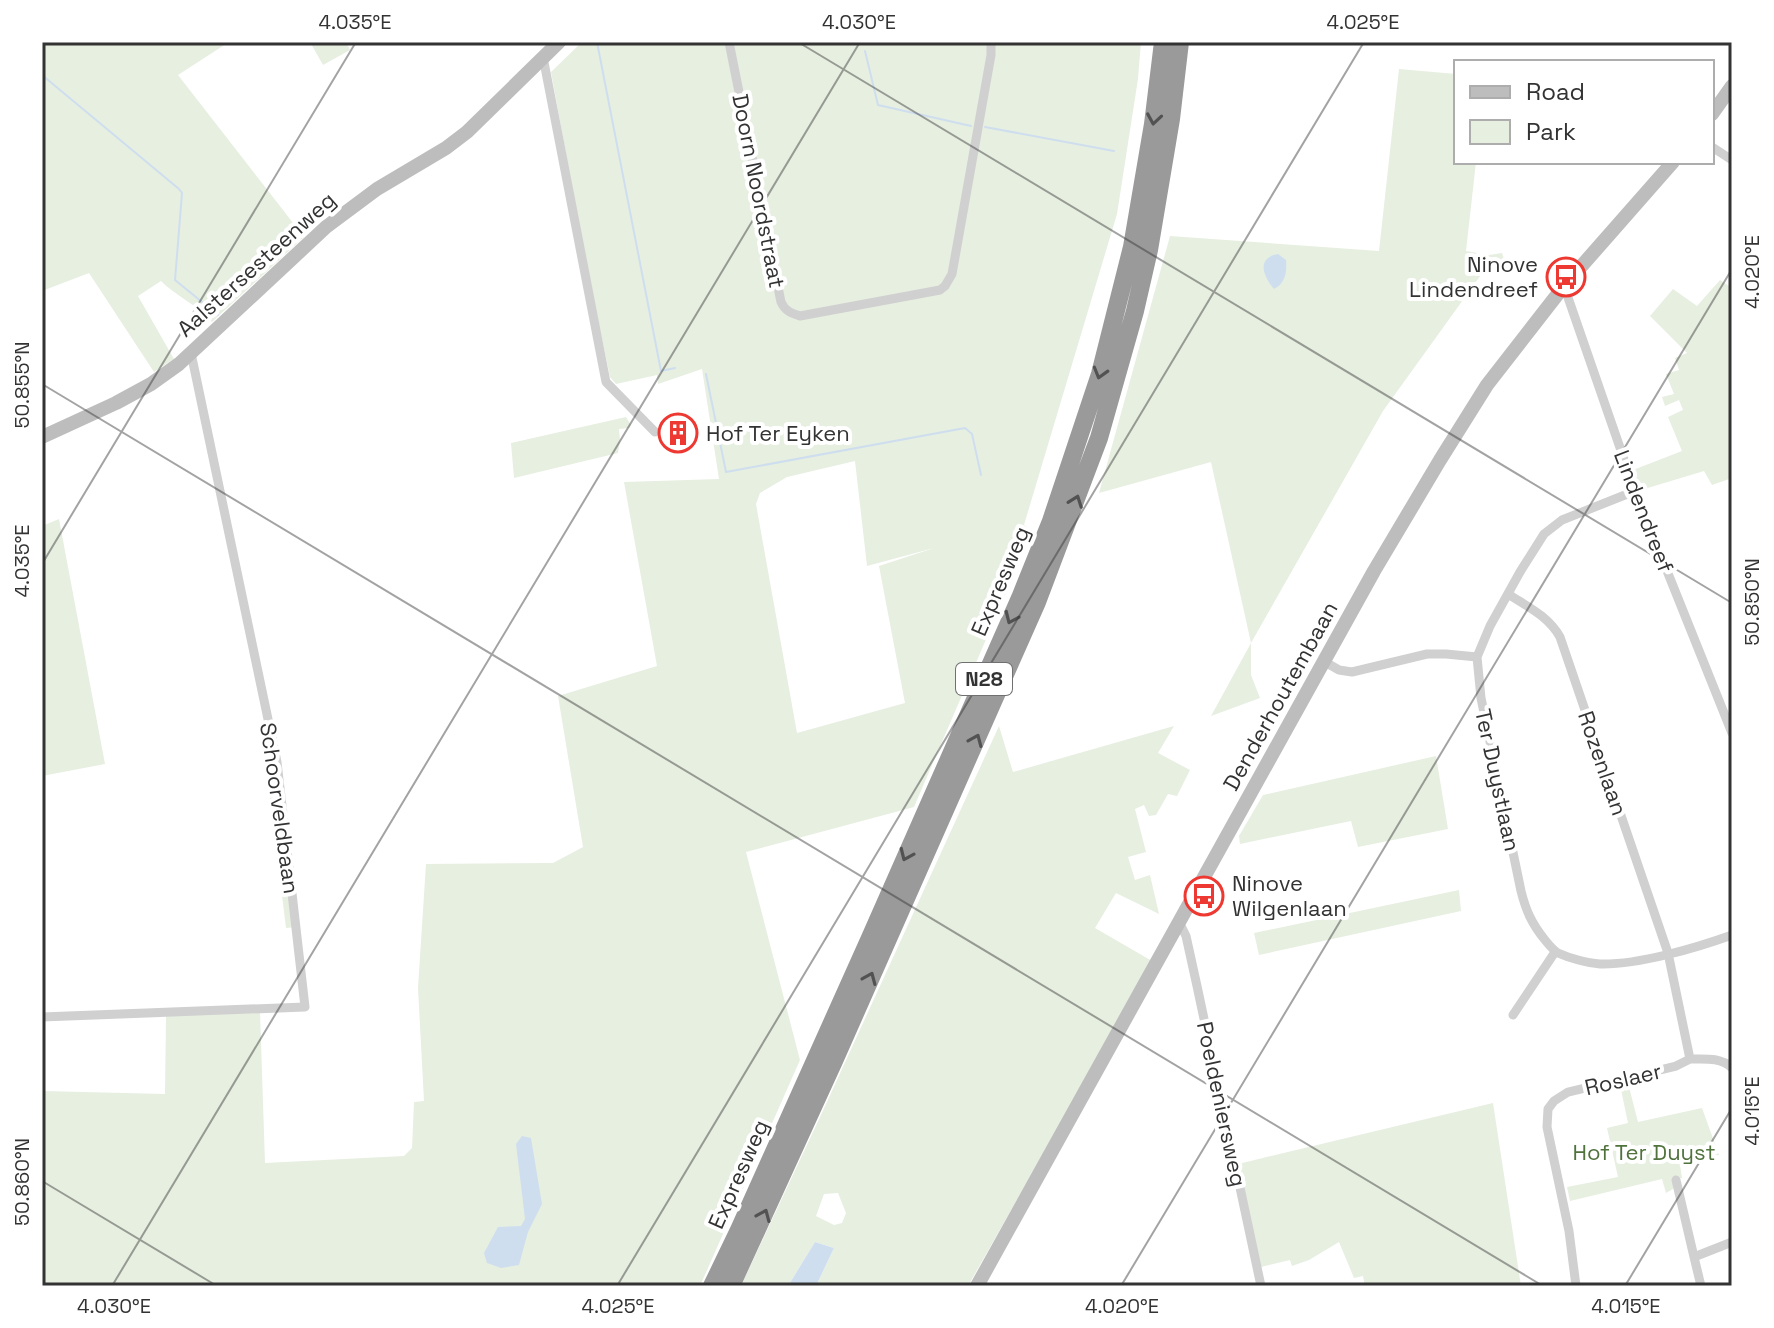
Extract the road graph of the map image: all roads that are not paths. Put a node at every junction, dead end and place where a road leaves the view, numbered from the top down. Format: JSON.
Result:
{"nodes":[{"id":1,"x":559,"y":42,"type":"edge"},
{"id":2,"x":729,"y":42,"type":"edge"},
{"id":3,"x":991,"y":42,"type":"edge"},
{"id":4,"x":1163,"y":42,"type":"edge"},
{"id":5,"x":1180,"y":42,"type":"edge"},
{"id":6,"x":543,"y":57,"type":"junction"},
{"id":7,"x":1732,"y":86,"type":"edge"},
{"id":8,"x":1714,"y":111,"type":"edge"},
{"id":9,"x":1714,"y":148,"type":"edge"},
{"id":10,"x":1732,"y":160,"type":"edge"},
{"id":11,"x":1671,"y":164,"type":"edge"},
{"id":12,"x":1564,"y":286,"type":"junction"},
{"id":13,"x":191,"y":353,"type":"junction"},
{"id":14,"x":655,"y":432,"type":"dead end"},
{"id":15,"x":42,"y":437,"type":"edge"},
{"id":16,"x":1635,"y":491,"type":"junction"},
{"id":17,"x":1508,"y":594,"type":"junction"},
{"id":18,"x":1477,"y":657,"type":"junction"},
{"id":19,"x":1325,"y":662,"type":"junction"},
{"id":20,"x":1732,"y":733,"type":"edge"},
{"id":21,"x":1180,"y":924,"type":"junction"},
{"id":22,"x":1732,"y":935,"type":"edge"},
{"id":23,"x":1555,"y":952,"type":"junction"},
{"id":24,"x":1668,"y":953,"type":"junction"},
{"id":25,"x":1513,"y":1015,"type":"dead end"},
{"id":26,"x":42,"y":1017,"type":"edge"},
{"id":27,"x":1690,"y":1059,"type":"junction"},
{"id":28,"x":1732,"y":1068,"type":"edge"},
{"id":29,"x":1676,"y":1180,"type":"dead end"},
{"id":30,"x":1732,"y":1242,"type":"edge"},
{"id":31,"x":1694,"y":1257,"type":"junction"},
{"id":32,"x":712,"y":1286,"type":"edge"},
{"id":33,"x":731,"y":1286,"type":"edge"},
{"id":34,"x":977,"y":1286,"type":"edge"},
{"id":35,"x":1261,"y":1286,"type":"edge"},
{"id":36,"x":1576,"y":1286,"type":"edge"},
{"id":37,"x":1701,"y":1286,"type":"edge"}],
"edges":[{"from":1,"to":6,"type":"street","name":"Aalstersesteenweg"},
{"from":2,"to":3,"type":"street","name":"Doorn Noordstraat"},
{"from":4,"to":32,"type":"highway","name":"Expresweg","number":"N28","one_way":true},
{"from":33,"to":5,"type":"highway","name":"Expresweg","number":"N28","one_way":true},
{"from":6,"to":13,"type":"street","name":"Aalstersesteenweg"},
{"from":6,"to":14,"type":"street"},
{"from":7,"to":8,"type":"street"},
{"from":9,"to":10,"type":"street"},
{"from":11,"to":12,"type":"street","name":"Denderhoutembaan"},
{"from":12,"to":16,"type":"street","name":"Lindendreef"},
{"from":12,"to":19,"type":"street","name":"Denderhoutembaan"},
{"from":13,"to":15,"type":"street","name":"Aalstersesteenweg"},
{"from":13,"to":26,"type":"street","name":"Schoorveldbaan"},
{"from":16,"to":17,"type":"street","name":"Ter Duystlaan"},
{"from":16,"to":20,"type":"street","name":"Lindendreef"},
{"from":17,"to":18,"type":"street","name":"Ter Duystlaan"},
{"from":17,"to":24,"type":"street","name":"Rozenlaan"},
{"from":18,"to":19,"type":"street"},
{"from":18,"to":23,"type":"street","name":"Ter Duystlaan"},
{"from":19,"to":21,"type":"street","name":"Denderhoutembaan"},
{"from":21,"to":34,"type":"street","name":"Denderhoutembaan"},
{"from":21,"to":35,"type":"street","name":"Poeldeniersweg"},
{"from":22,"to":24,"type":"street"},
{"from":23,"to":24,"type":"street"},
{"from":23,"to":25,"type":"street"},
{"from":24,"to":27,"type":"street","name":"Roslaer"},
{"from":27,"to":28,"type":"street","name":"Roslaer"},
{"from":27,"to":36,"type":"street","name":"Roslaer"},
{"from":29,"to":31,"type":"street"},
{"from":30,"to":31,"type":"street"},
{"from":31,"to":37,"type":"street"}]}
